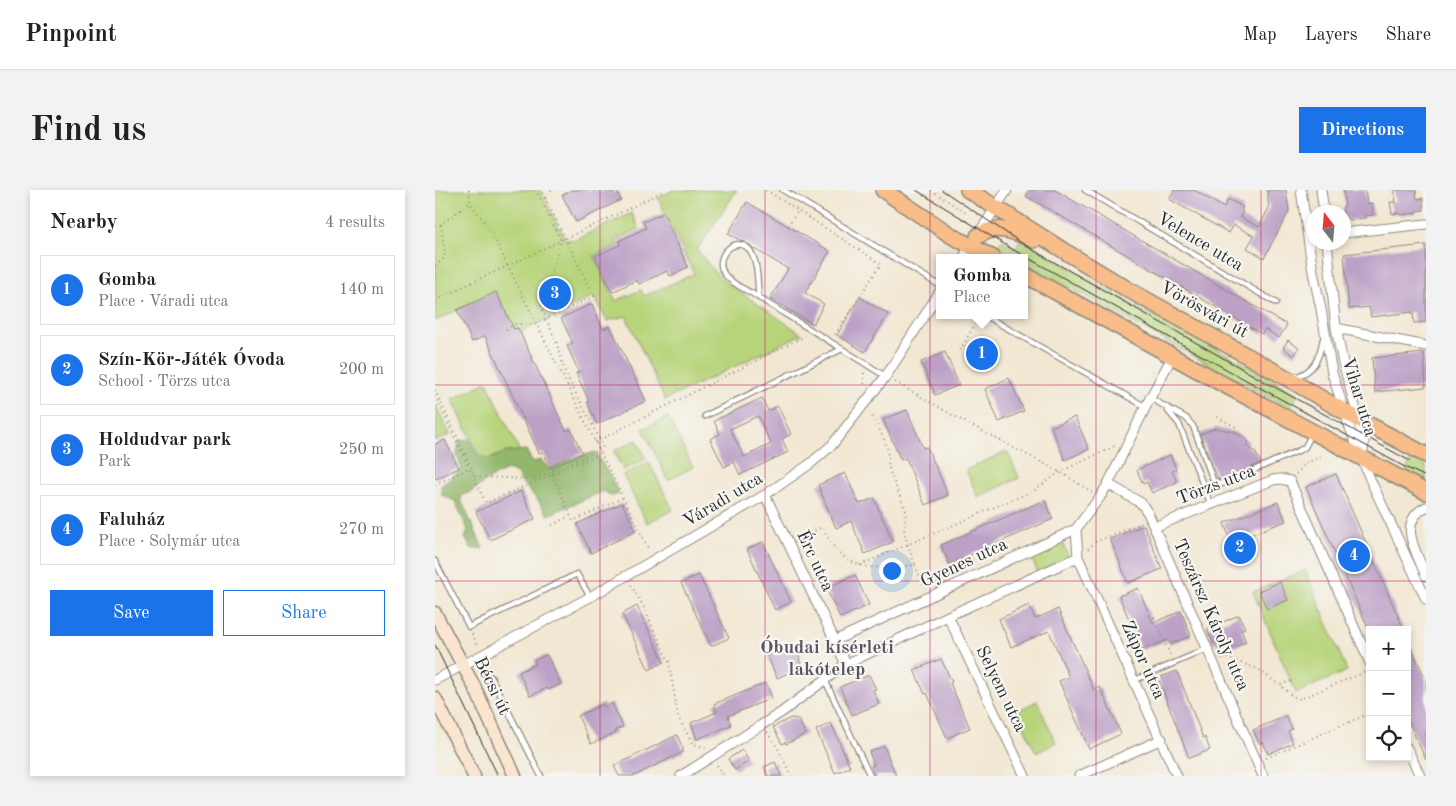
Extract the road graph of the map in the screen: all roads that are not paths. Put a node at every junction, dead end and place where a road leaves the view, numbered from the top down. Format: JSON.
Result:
{"nodes":[{"id":1,"x":783,"y":190,"type":"edge"},
{"id":2,"x":883,"y":190,"type":"edge"},
{"id":3,"x":968,"y":190,"type":"edge"},
{"id":4,"x":1007,"y":190,"type":"edge"},
{"id":5,"x":1085,"y":190,"type":"edge"},
{"id":6,"x":1301,"y":190,"type":"edge"},
{"id":7,"x":1321,"y":190,"type":"edge"},
{"id":8,"x":1323,"y":205,"type":"edge"},
{"id":9,"x":996,"y":207,"type":"junction"},
{"id":10,"x":1306,"y":216,"type":"edge"},
{"id":11,"x":1426,"y":224,"type":"edge"},
{"id":12,"x":1351,"y":232,"type":"edge"},
{"id":13,"x":970,"y":247,"type":"edge"},
{"id":14,"x":1312,"y":250,"type":"edge"},
{"id":15,"x":1328,"y":250,"type":"edge"},
{"id":16,"x":1065,"y":252,"type":"junction"},
{"id":17,"x":985,"y":254,"type":"edge"},
{"id":18,"x":1028,"y":277,"type":"edge"},
{"id":19,"x":936,"y":283,"type":"edge"},
{"id":20,"x":759,"y":298,"type":"junction"},
{"id":21,"x":936,"y":298,"type":"edge"},
{"id":22,"x":1276,"y":303,"type":"dead end"},
{"id":23,"x":992,"y":319,"type":"edge"},
{"id":24,"x":1336,"y":328,"type":"junction"},
{"id":25,"x":1325,"y":333,"type":"junction"},
{"id":26,"x":1426,"y":346,"type":"edge"},
{"id":27,"x":843,"y":349,"type":"junction"},
{"id":28,"x":1172,"y":357,"type":"junction"},
{"id":29,"x":886,"y":376,"type":"junction"},
{"id":30,"x":1285,"y":377,"type":"junction"},
{"id":31,"x":1148,"y":402,"type":"junction"},
{"id":32,"x":705,"y":416,"type":"dead end"},
{"id":33,"x":1351,"y":416,"type":"junction"},
{"id":34,"x":1313,"y":432,"type":"junction"},
{"id":35,"x":1426,"y":456,"type":"edge"},
{"id":36,"x":1362,"y":457,"type":"junction"},
{"id":37,"x":1108,"y":484,"type":"junction"},
{"id":38,"x":1426,"y":492,"type":"edge"},
{"id":39,"x":765,"y":495,"type":"junction"},
{"id":40,"x":1211,"y":505,"type":"junction"},
{"id":41,"x":1426,"y":507,"type":"edge"},
{"id":42,"x":1152,"y":523,"type":"junction"},
{"id":43,"x":1076,"y":529,"type":"junction"},
{"id":44,"x":1079,"y":557,"type":"junction"},
{"id":45,"x":435,"y":562,"type":"edge"},
{"id":46,"x":1426,"y":576,"type":"edge"},
{"id":47,"x":590,"y":597,"type":"junction"},
{"id":48,"x":1426,"y":598,"type":"edge"},
{"id":49,"x":435,"y":613,"type":"edge"},
{"id":50,"x":948,"y":616,"type":"junction"},
{"id":51,"x":834,"y":641,"type":"junction"},
{"id":52,"x":1209,"y":651,"type":"junction"},
{"id":53,"x":1366,"y":655,"type":"edge"},
{"id":54,"x":847,"y":664,"type":"junction"},
{"id":55,"x":463,"y":665,"type":"junction"},
{"id":56,"x":491,"y":677,"type":"dead end"},
{"id":57,"x":435,"y":680,"type":"edge"},
{"id":58,"x":825,"y":680,"type":"junction"},
{"id":59,"x":1135,"y":680,"type":"junction"},
{"id":60,"x":435,"y":698,"type":"edge"},
{"id":61,"x":1161,"y":739,"type":"junction"},
{"id":62,"x":1411,"y":757,"type":"edge"},
{"id":63,"x":474,"y":776,"type":"edge"},
{"id":64,"x":515,"y":776,"type":"edge"},
{"id":65,"x":541,"y":776,"type":"edge"},
{"id":66,"x":681,"y":776,"type":"edge"},
{"id":67,"x":870,"y":776,"type":"edge"},
{"id":68,"x":1025,"y":776,"type":"edge"},
{"id":69,"x":1079,"y":776,"type":"edge"},
{"id":70,"x":1177,"y":776,"type":"edge"},
{"id":71,"x":1263,"y":776,"type":"edge"},
{"id":72,"x":1420,"y":776,"type":"edge"}],
"edges":[{"from":1,"to":19,"type":"lane"},
{"from":2,"to":13,"type":"main road"},
{"from":3,"to":9,"type":"main road","name":"Vörösvári út"},
{"from":4,"to":9,"type":"street"},
{"from":5,"to":22,"type":"lane","name":"Velence utca"},
{"from":6,"to":10,"type":"street","name":"Vihar utca"},
{"from":7,"to":8,"type":"street"},
{"from":9,"to":13,"type":"street"},
{"from":9,"to":16,"type":"main road","name":"Vörösvári út"},
{"from":11,"to":12,"type":"street"},
{"from":13,"to":16,"type":"main road"},
{"from":13,"to":17,"type":"main road"},
{"from":14,"to":25,"type":"street","name":"Vihar utca"},
{"from":15,"to":24,"type":"street","name":"Vihar utca"},
{"from":16,"to":30,"type":"main road","name":"Vörösvári út"},
{"from":18,"to":28,"type":"main road"},
{"from":20,"to":20,"type":"lane"},
{"from":20,"to":27,"type":"lane"},
{"from":21,"to":29,"type":"street","name":"Váradi utca"},
{"from":23,"to":31,"type":"lane"},
{"from":24,"to":26,"type":"street"},
{"from":24,"to":33,"type":"street","name":"Vihar utca"},
{"from":25,"to":30,"type":"lane"},
{"from":25,"to":33,"type":"street","name":"Vihar utca"},
{"from":27,"to":29,"type":"lane"},
{"from":27,"to":32,"type":"lane"},
{"from":28,"to":31,"type":"street","name":"Gyenes utca"},
{"from":28,"to":34,"type":"main road"},
{"from":29,"to":39,"type":"street","name":"Váradi utca"},
{"from":30,"to":33,"type":"main road","name":"Vörösvári út"},
{"from":31,"to":34,"type":"lane"},
{"from":31,"to":37,"type":"street","name":"Gyenes utca"},
{"from":31,"to":40,"type":"lane"},
{"from":33,"to":35,"type":"main road","name":"Vörösvári út"},
{"from":33,"to":36,"type":"street","name":"Vihar utca"},
{"from":33,"to":36,"type":"street","name":"Vihar utca"},
{"from":34,"to":36,"type":"main road"},
{"from":36,"to":38,"type":"main road"},
{"from":36,"to":48,"type":"street"},
{"from":37,"to":42,"type":"street","name":"Teszársz Károly utca"},
{"from":37,"to":43,"type":"street","name":"Gyenes utca"},
{"from":39,"to":47,"type":"street","name":"Váradi utca"},
{"from":39,"to":51,"type":"street","name":"Érc utca"},
{"from":40,"to":42,"type":"street","name":"Törzs utca"},
{"from":40,"to":53,"type":"street","name":"Törzs utca"},
{"from":41,"to":46,"type":"street"},
{"from":42,"to":52,"type":"street","name":"Teszársz Károly utca"},
{"from":43,"to":44,"type":"street"},
{"from":43,"to":51,"type":"street","name":"Gyenes utca"},
{"from":44,"to":50,"type":"street"},
{"from":44,"to":59,"type":"street","name":"Zápor utca"},
{"from":45,"to":47,"type":"lane"},
{"from":47,"to":55,"type":"street","name":"Váradi utca"},
{"from":49,"to":55,"type":"main road","name":"Bécsi út"},
{"from":50,"to":54,"type":"street"},
{"from":50,"to":68,"type":"street","name":"Selyem utca"},
{"from":51,"to":54,"type":"street"},
{"from":52,"to":59,"type":"lane"},
{"from":52,"to":71,"type":"street","name":"Teszársz Károly utca"},
{"from":54,"to":58,"type":"street"},
{"from":55,"to":57,"type":"street","name":"Váradi utca"},
{"from":55,"to":64,"type":"main road","name":"Bécsi út"},
{"from":56,"to":65,"type":"lane"},
{"from":58,"to":66,"type":"street"},
{"from":58,"to":67,"type":"lane"},
{"from":59,"to":61,"type":"street","name":"Zápor utca"},
{"from":60,"to":63,"type":"main road"},
{"from":61,"to":69,"type":"street"},
{"from":61,"to":70,"type":"street","name":"Zápor utca"},
{"from":62,"to":72,"type":"street"}]}
